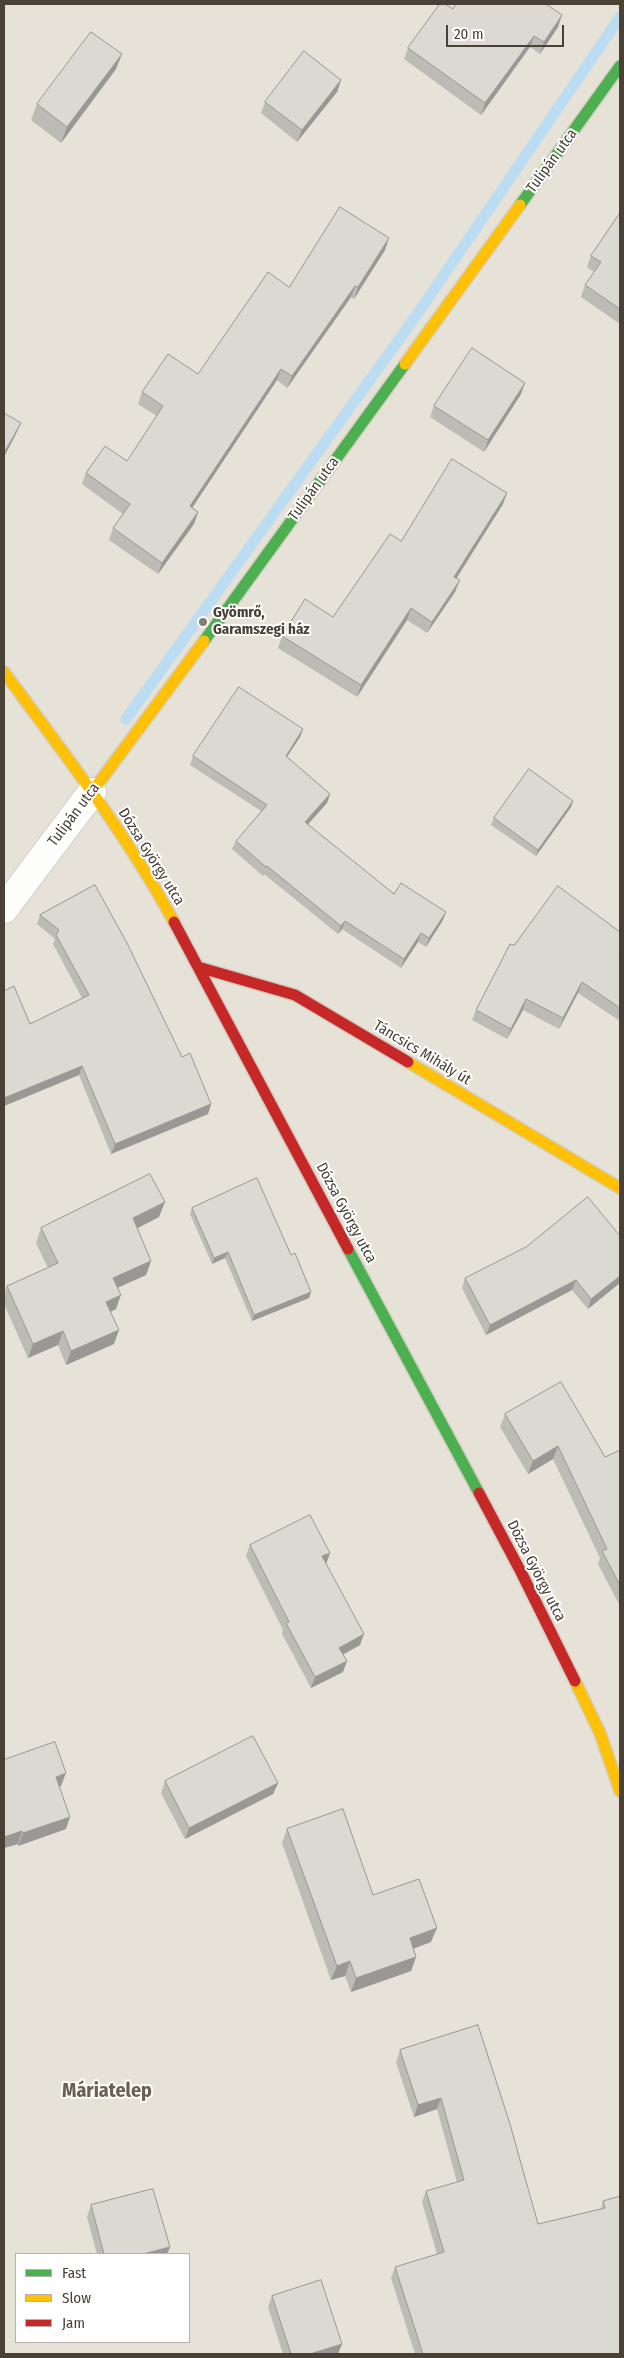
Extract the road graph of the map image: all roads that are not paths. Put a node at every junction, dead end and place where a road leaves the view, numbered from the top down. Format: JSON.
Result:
{"nodes":[{"id":1,"x":620,"y":66,"type":"edge"},
{"id":2,"x":4,"y":672,"type":"edge"},
{"id":3,"x":92,"y":792,"type":"junction"},
{"id":4,"x":4,"y":909,"type":"edge"},
{"id":5,"x":198,"y":967,"type":"junction"},
{"id":6,"x":620,"y":1188,"type":"edge"},
{"id":7,"x":620,"y":1791,"type":"edge"}],
"edges":[{"from":1,"to":3,"type":"street","name":"Tulipán utca"},
{"from":2,"to":3,"type":"street","name":"Dózsa György utca"},
{"from":3,"to":4,"type":"street","name":"Tulipán utca"},
{"from":3,"to":5,"type":"street","name":"Dózsa György utca"},
{"from":5,"to":6,"type":"street","name":"Táncsics Mihály út"},
{"from":5,"to":7,"type":"street","name":"Dózsa György utca"}]}
